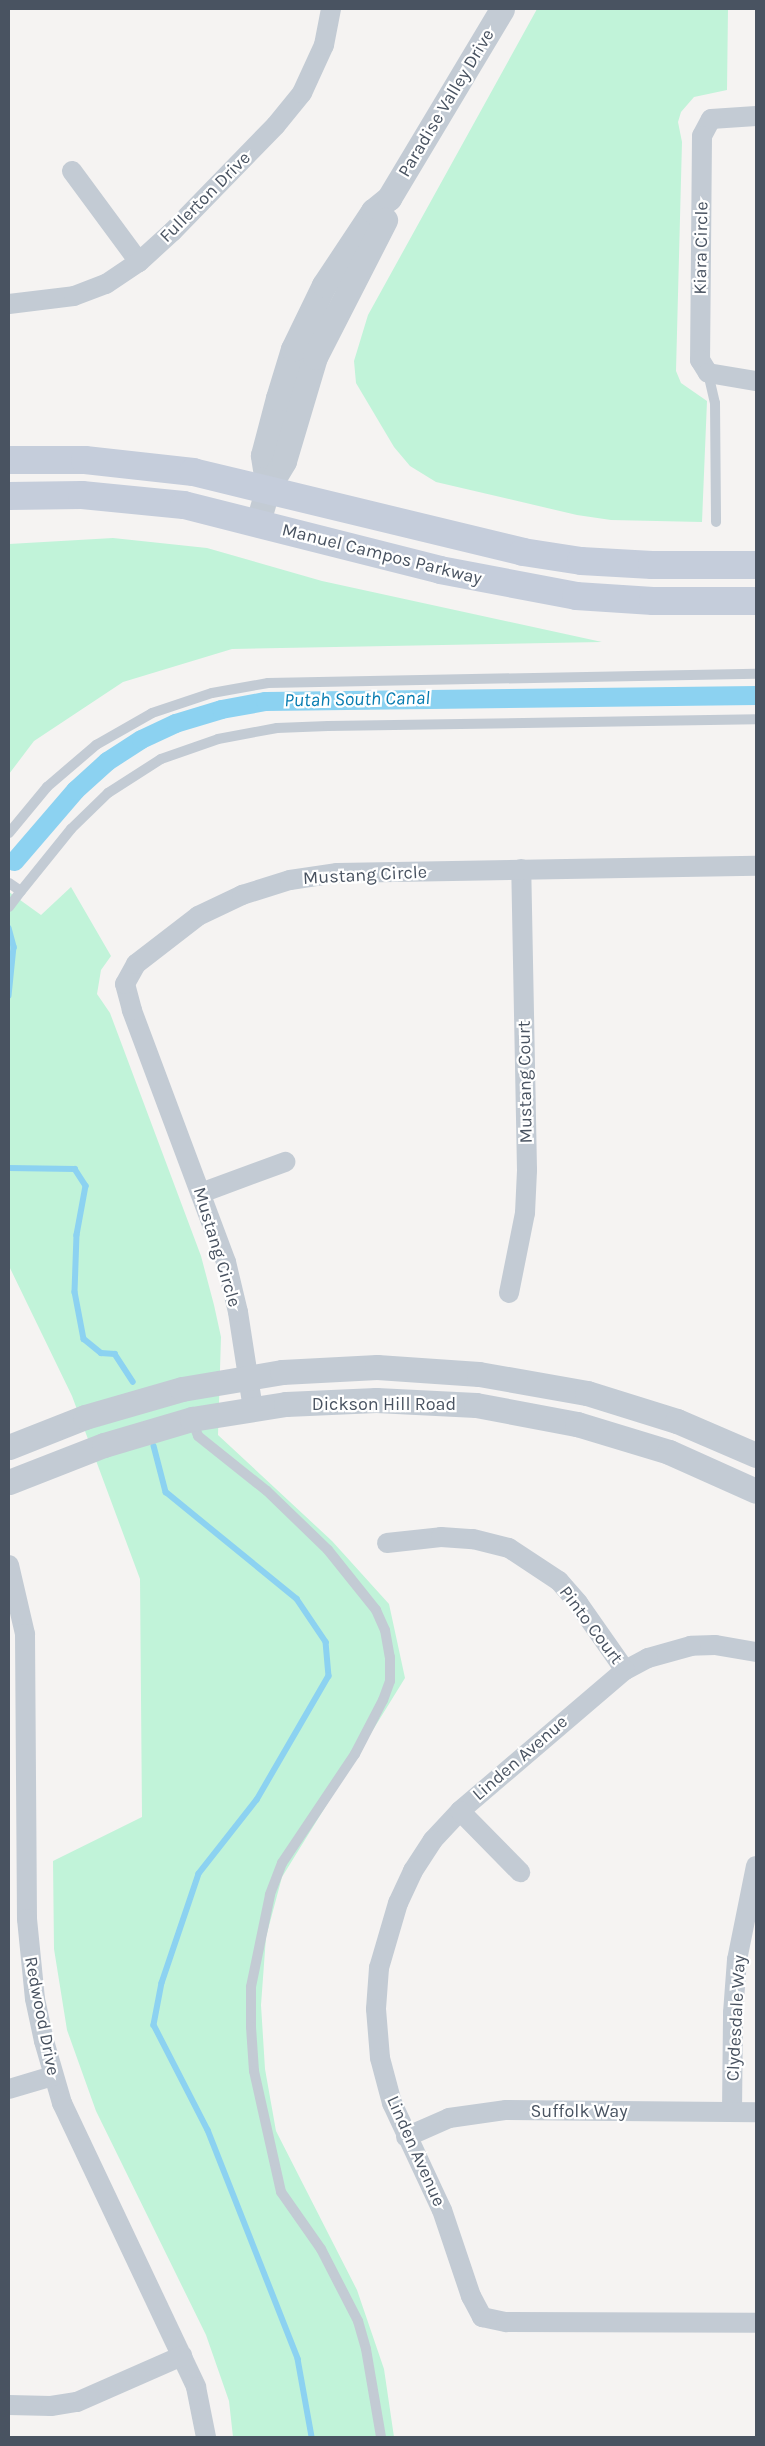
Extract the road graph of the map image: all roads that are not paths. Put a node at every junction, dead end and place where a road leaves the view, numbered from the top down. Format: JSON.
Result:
{"nodes":[{"id":1,"x":331,"y":9,"type":"edge"},
{"id":2,"x":502,"y":9,"type":"edge"},
{"id":3,"x":756,"y":116,"type":"edge"},
{"id":4,"x":72,"y":170,"type":"dead end"},
{"id":5,"x":139,"y":262,"type":"junction"},
{"id":6,"x":9,"y":304,"type":"edge"},
{"id":7,"x":708,"y":373,"type":"junction"},
{"id":8,"x":756,"y":381,"type":"edge"},
{"id":9,"x":9,"y":460,"type":"edge"},
{"id":10,"x":268,"y":488,"type":"junction"},
{"id":11,"x":9,"y":496,"type":"edge"},
{"id":12,"x":258,"y":522,"type":"junction"},
{"id":13,"x":716,"y":522,"type":"dead end"},
{"id":14,"x":756,"y":565,"type":"edge"},
{"id":15,"x":756,"y":600,"type":"edge"},
{"id":16,"x":756,"y":674,"type":"edge"},
{"id":17,"x":756,"y":720,"type":"edge"},
{"id":18,"x":9,"y":833,"type":"edge"},
{"id":19,"x":756,"y":866,"type":"edge"},
{"id":20,"x":521,"y":869,"type":"junction"},
{"id":21,"x":9,"y":883,"type":"edge"},
{"id":22,"x":21,"y":891,"type":"junction"},
{"id":23,"x":11,"y":904,"type":"edge"},
{"id":24,"x":285,"y":1162,"type":"dead end"},
{"id":25,"x":201,"y":1193,"type":"junction"},
{"id":26,"x":509,"y":1293,"type":"dead end"},
{"id":27,"x":248,"y":1377,"type":"junction"},
{"id":28,"x":253,"y":1409,"type":"junction"},
{"id":29,"x":192,"y":1419,"type":"junction"},
{"id":30,"x":9,"y":1447,"type":"edge"},
{"id":31,"x":756,"y":1455,"type":"edge"},
{"id":32,"x":9,"y":1482,"type":"edge"},
{"id":33,"x":756,"y":1491,"type":"edge"},
{"id":34,"x":387,"y":1543,"type":"dead end"},
{"id":35,"x":9,"y":1565,"type":"edge"},
{"id":36,"x":756,"y":1652,"type":"edge"},
{"id":37,"x":625,"y":1670,"type":"junction"},
{"id":38,"x":460,"y":1811,"type":"junction"},
{"id":39,"x":756,"y":1866,"type":"edge"},
{"id":40,"x":520,"y":1872,"type":"dead end"},
{"id":41,"x":53,"y":2076,"type":"junction"},
{"id":42,"x":9,"y":2089,"type":"edge"},
{"id":43,"x":732,"y":2112,"type":"junction"},
{"id":44,"x":756,"y":2112,"type":"edge"},
{"id":45,"x":406,"y":2137,"type":"junction"},
{"id":46,"x":756,"y":2323,"type":"edge"},
{"id":47,"x":182,"y":2356,"type":"junction"},
{"id":48,"x":9,"y":2405,"type":"edge"},
{"id":49,"x":206,"y":2437,"type":"edge"},
{"id":50,"x":381,"y":2437,"type":"edge"}],
"edges":[{"from":1,"to":5,"type":"street","name":"Fullerton Drive"},
{"from":2,"to":10,"type":"street","name":"Paradise Valley Drive"},
{"from":3,"to":7,"type":"street","name":"Kiara Circle"},
{"from":4,"to":5,"type":"street"},
{"from":5,"to":6,"type":"street","name":"Fullerton Drive"},
{"from":7,"to":8,"type":"street"},
{"from":7,"to":13,"type":"lane"},
{"from":9,"to":10,"type":"main road","name":"Manuel Campos Parkway"},
{"from":10,"to":12,"type":"street","name":"Paradise Valley Drive"},
{"from":10,"to":14,"type":"main road","name":"Manuel Campos Parkway"},
{"from":11,"to":12,"type":"main road","name":"Manuel Campos Parkway"},
{"from":12,"to":15,"type":"main road","name":"Manuel Campos Parkway"},
{"from":16,"to":18,"type":"lane"},
{"from":17,"to":22,"type":"lane"},
{"from":19,"to":20,"type":"street","name":"Mustang Circle"},
{"from":20,"to":25,"type":"street","name":"Mustang Circle"},
{"from":20,"to":26,"type":"street","name":"Mustang Court"},
{"from":21,"to":22,"type":"lane"},
{"from":22,"to":23,"type":"lane"},
{"from":24,"to":25,"type":"street"},
{"from":25,"to":27,"type":"street","name":"Mustang Circle"},
{"from":27,"to":28,"type":"street","name":"Mustang Circle"},
{"from":27,"to":30,"type":"street","name":"Dickson Hill Road"},
{"from":27,"to":31,"type":"street","name":"Dickson Hill Road"},
{"from":28,"to":29,"type":"street","name":"Dickson Hill Road"},
{"from":28,"to":33,"type":"street","name":"Dickson Hill Road"},
{"from":29,"to":32,"type":"street","name":"Dickson Hill Road"},
{"from":29,"to":50,"type":"lane"},
{"from":34,"to":37,"type":"street","name":"Pinto Court"},
{"from":35,"to":41,"type":"street","name":"Redwood Drive"},
{"from":36,"to":37,"type":"street","name":"Linden Avenue"},
{"from":37,"to":38,"type":"street","name":"Linden Avenue"},
{"from":38,"to":40,"type":"street"},
{"from":38,"to":45,"type":"street","name":"Linden Avenue"},
{"from":39,"to":43,"type":"street","name":"Clydesdale Way"},
{"from":41,"to":42,"type":"street"},
{"from":41,"to":47,"type":"street","name":"Redwood Drive"},
{"from":43,"to":44,"type":"street","name":"Suffolk Way"},
{"from":43,"to":45,"type":"street","name":"Suffolk Way"},
{"from":45,"to":46,"type":"street","name":"Linden Avenue"},
{"from":47,"to":48,"type":"street"},
{"from":47,"to":49,"type":"street","name":"Redwood Drive"}]}
